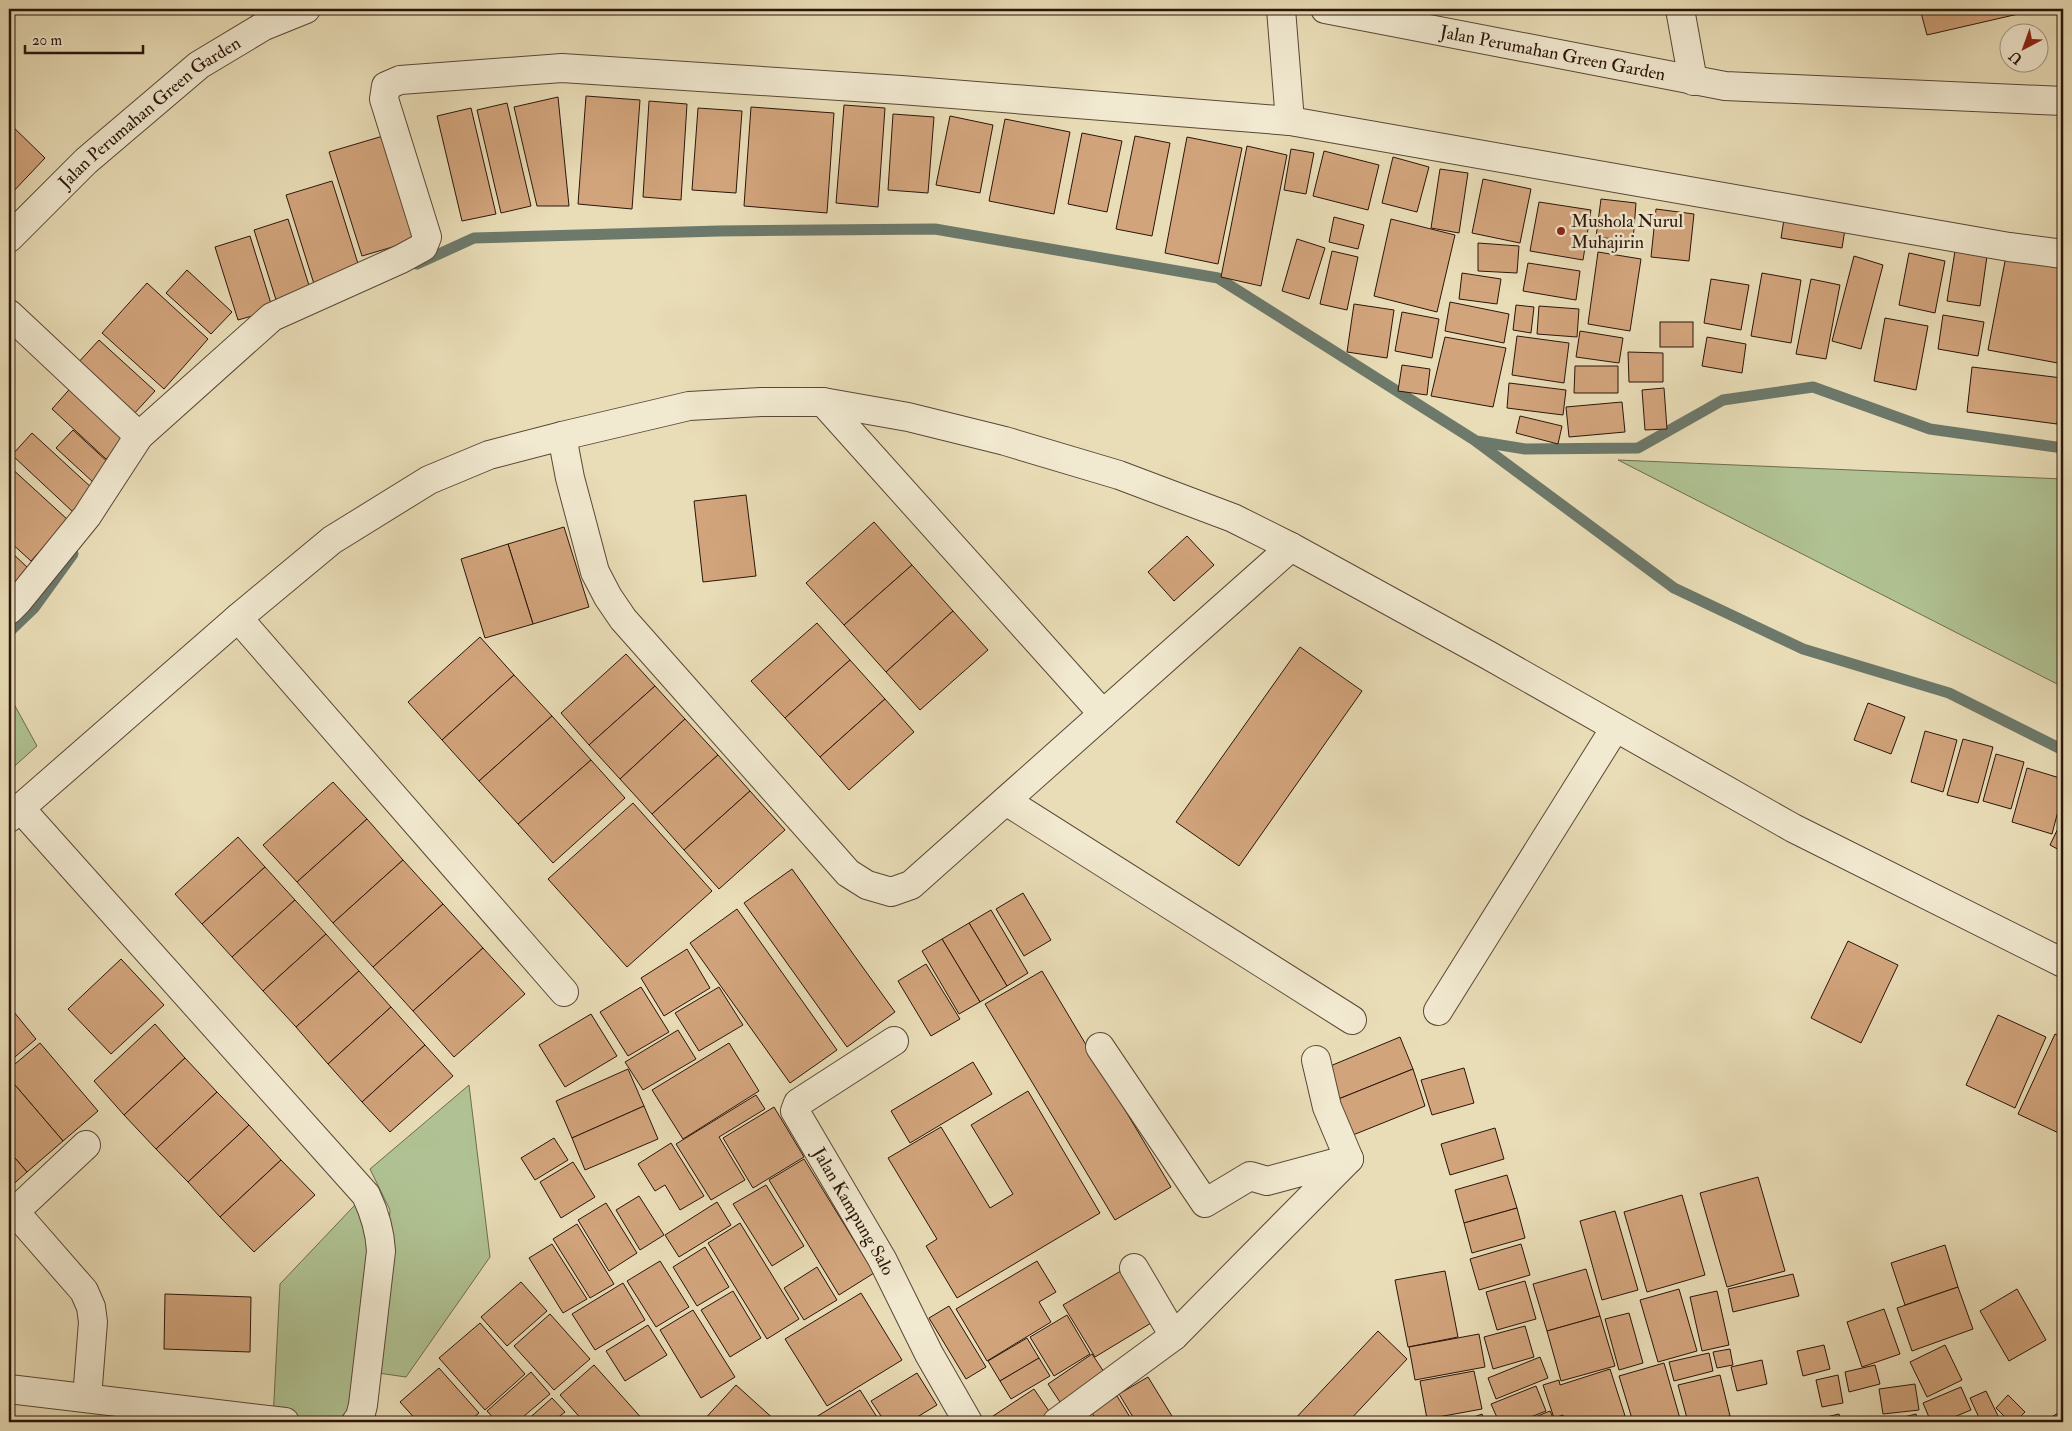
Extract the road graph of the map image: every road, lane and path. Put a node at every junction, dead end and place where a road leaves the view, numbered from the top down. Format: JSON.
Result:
{"nodes":[{"id":1,"x":306,"y":9,"type":"edge"},
{"id":2,"x":1281,"y":9,"type":"edge"},
{"id":3,"x":1325,"y":9,"type":"edge"},
{"id":4,"x":1680,"y":9,"type":"edge"},
{"id":5,"x":1693,"y":81,"type":"junction"},
{"id":6,"x":2063,"y":101,"type":"edge"},
{"id":7,"x":1290,"y":121,"type":"junction"},
{"id":8,"x":9,"y":238,"type":"edge"},
{"id":9,"x":2063,"y":254,"type":"edge"},
{"id":10,"x":9,"y":314,"type":"edge"},
{"id":11,"x":823,"y":402,"type":"junction"},
{"id":12,"x":139,"y":436,"type":"junction"},
{"id":13,"x":562,"y":436,"type":"junction"},
{"id":14,"x":1291,"y":547,"type":"junction"},
{"id":15,"x":9,"y":610,"type":"edge"},
{"id":16,"x":238,"y":618,"type":"junction"},
{"id":17,"x":1103,"y":714,"type":"junction"},
{"id":18,"x":1615,"y":728,"type":"junction"},
{"id":19,"x":1006,"y":801,"type":"junction"},
{"id":20,"x":14,"y":813,"type":"edge"},
{"id":21,"x":2063,"y":963,"type":"edge"},
{"id":22,"x":564,"y":992,"type":"dead end"},
{"id":23,"x":1438,"y":1011,"type":"dead end"},
{"id":24,"x":1352,"y":1020,"type":"dead end"},
{"id":25,"x":894,"y":1041,"type":"dead end"},
{"id":26,"x":1100,"y":1047,"type":"dead end"},
{"id":27,"x":1316,"y":1060,"type":"dead end"},
{"id":28,"x":86,"y":1145,"type":"dead end"},
{"id":29,"x":1349,"y":1159,"type":"junction"},
{"id":30,"x":12,"y":1215,"type":"edge"},
{"id":31,"x":1134,"y":1268,"type":"dead end"},
{"id":32,"x":1174,"y":1336,"type":"junction"},
{"id":33,"x":9,"y":1389,"type":"edge"},
{"id":34,"x":87,"y":1398,"type":"junction"},
{"id":35,"x":285,"y":1422,"type":"edge"},
{"id":36,"x":356,"y":1422,"type":"edge"},
{"id":37,"x":968,"y":1422,"type":"edge"},
{"id":38,"x":1057,"y":1422,"type":"edge"}],
"edges":[{"from":1,"to":8,"type":"street","name":"Jalan Perumahan Green Garden"},
{"from":2,"to":7,"type":"street"},
{"from":3,"to":5,"type":"street","name":"Jalan Perumahan Green Garden"},
{"from":4,"to":5,"type":"street","name":"Jalan Perumahan Green Garden"},
{"from":5,"to":6,"type":"street","name":"Jalan Perumahan Green Garden"},
{"from":7,"to":9,"type":"street"},
{"from":7,"to":12,"type":"street"},
{"from":10,"to":12,"type":"street"},
{"from":11,"to":13,"type":"street"},
{"from":11,"to":14,"type":"street"},
{"from":11,"to":17,"type":"street"},
{"from":12,"to":15,"type":"street"},
{"from":13,"to":16,"type":"street"},
{"from":13,"to":19,"type":"street"},
{"from":14,"to":17,"type":"street"},
{"from":14,"to":18,"type":"street"},
{"from":16,"to":20,"type":"street"},
{"from":16,"to":22,"type":"street"},
{"from":17,"to":19,"type":"street"},
{"from":18,"to":21,"type":"street"},
{"from":18,"to":23,"type":"street"},
{"from":19,"to":24,"type":"street"},
{"from":20,"to":36,"type":"street"},
{"from":25,"to":37,"type":"street","name":"Jalan Kampung Salo"},
{"from":26,"to":29,"type":"street"},
{"from":27,"to":29,"type":"street"},
{"from":28,"to":30,"type":"street"},
{"from":29,"to":32,"type":"street"},
{"from":30,"to":34,"type":"street"},
{"from":31,"to":32,"type":"street"},
{"from":32,"to":38,"type":"street"},
{"from":33,"to":34,"type":"street"},
{"from":34,"to":35,"type":"street"}]}
